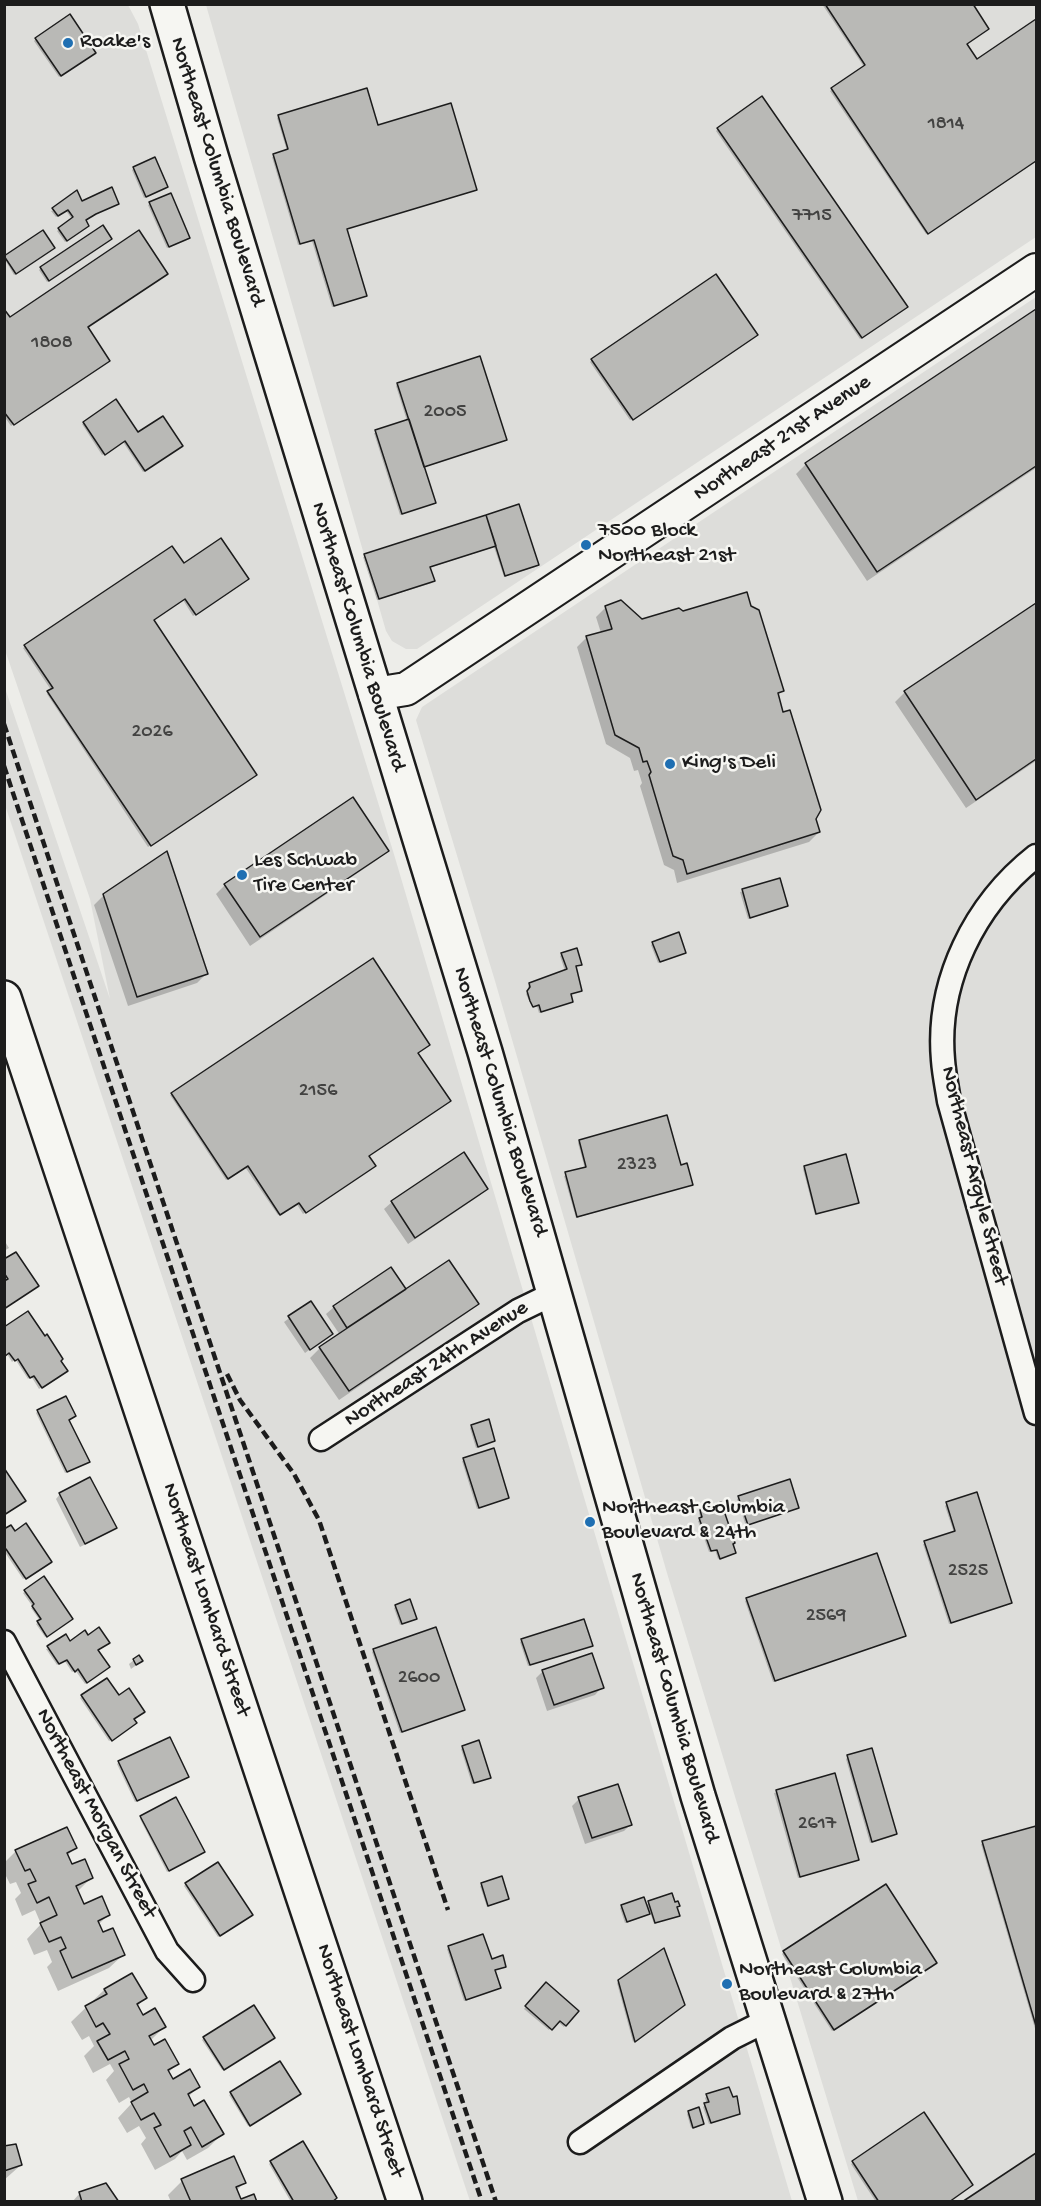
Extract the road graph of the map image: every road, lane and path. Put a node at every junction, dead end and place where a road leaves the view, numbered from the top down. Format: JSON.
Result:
{"nodes":[{"id":1,"x":165,"y":10,"type":"edge"},
{"id":2,"x":1036,"y":270,"type":"edge"},
{"id":3,"x":375,"y":694,"type":"junction"},
{"id":4,"x":1036,"y":856,"type":"edge"},
{"id":5,"x":5,"y":1000,"type":"edge"},
{"id":6,"x":555,"y":1293,"type":"junction"},
{"id":7,"x":1036,"y":1413,"type":"edge"},
{"id":8,"x":321,"y":1440,"type":"dead end"},
{"id":9,"x":4,"y":1642,"type":"edge"},
{"id":10,"x":194,"y":1980,"type":"dead end"},
{"id":11,"x":768,"y":2020,"type":"junction"},
{"id":12,"x":580,"y":2142,"type":"dead end"},
{"id":13,"x":405,"y":2202,"type":"edge"},
{"id":14,"x":825,"y":2202,"type":"edge"}],
"edges":[{"from":1,"to":3,"type":"main road","name":"Northeast Columbia Boulevard"},
{"from":2,"to":3,"type":"street","name":"Northeast 21st Avenue"},
{"from":3,"to":6,"type":"main road","name":"Northeast Columbia Boulevard"},
{"from":4,"to":7,"type":"street","name":"Northeast Argyle Street"},
{"from":5,"to":13,"type":"main road","name":"Northeast Lombard Street"},
{"from":6,"to":8,"type":"street","name":"Northeast 24th Avenue"},
{"from":6,"to":11,"type":"main road","name":"Northeast Columbia Boulevard"},
{"from":9,"to":10,"type":"street","name":"Northeast Morgan Street"},
{"from":11,"to":12,"type":"street"},
{"from":11,"to":14,"type":"main road","name":"Northeast Columbia Boulevard"}]}
